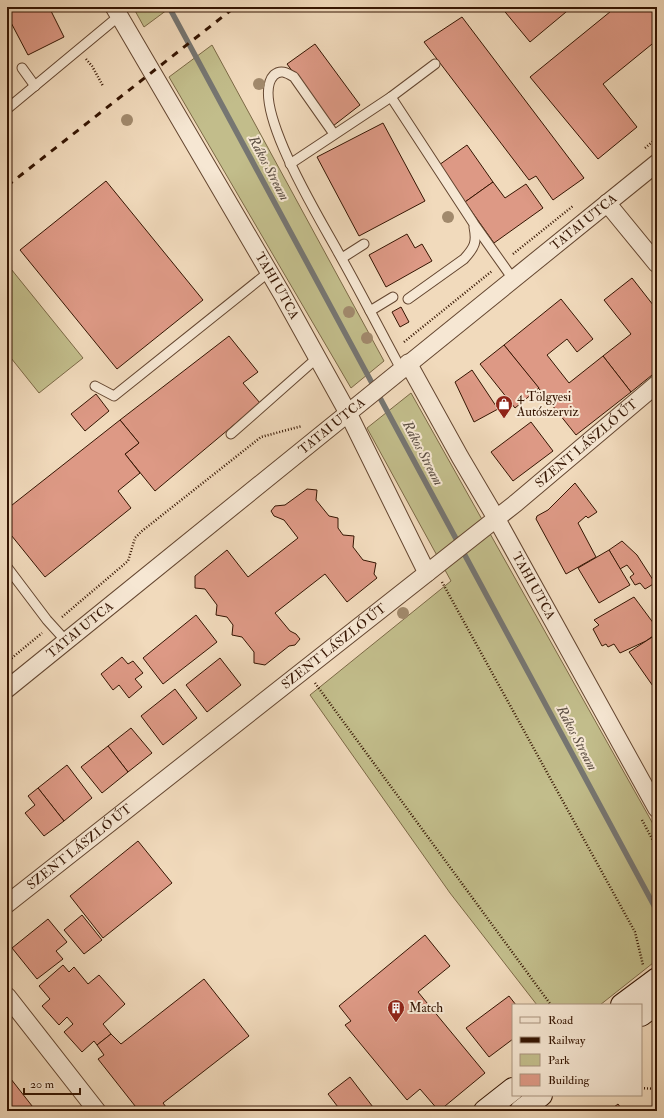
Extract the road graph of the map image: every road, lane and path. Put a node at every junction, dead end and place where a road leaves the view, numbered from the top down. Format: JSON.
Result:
{"nodes":[{"id":1,"x":116,"y":11,"type":"edge"},
{"id":2,"x":435,"y":64,"type":"dead end"},
{"id":3,"x":92,"y":66,"type":"dead end"},
{"id":4,"x":22,"y":68,"type":"dead end"},
{"id":5,"x":35,"y":86,"type":"junction"},
{"id":6,"x":103,"y":86,"type":"dead end"},
{"id":7,"x":391,"y":97,"type":"junction"},
{"id":8,"x":7,"y":109,"type":"edge"},
{"id":9,"x":334,"y":134,"type":"junction"},
{"id":10,"x":657,"y":138,"type":"edge"},
{"id":11,"x":645,"y":148,"type":"dead end"},
{"id":12,"x":657,"y":163,"type":"edge"},
{"id":13,"x":290,"y":164,"type":"junction"},
{"id":14,"x":576,"y":203,"type":"dead end"},
{"id":15,"x":607,"y":203,"type":"junction"},
{"id":16,"x":474,"y":224,"type":"junction"},
{"id":17,"x":364,"y":244,"type":"dead end"},
{"id":18,"x":342,"y":258,"type":"junction"},
{"id":19,"x":501,"y":263,"type":"junction"},
{"id":20,"x":657,"y":264,"type":"edge"},
{"id":21,"x":268,"y":272,"type":"junction"},
{"id":22,"x":513,"y":279,"type":"junction"},
{"id":23,"x":393,"y":297,"type":"dead end"},
{"id":24,"x":408,"y":299,"type":"dead end"},
{"id":25,"x":370,"y":311,"type":"junction"},
{"id":26,"x":392,"y":352,"type":"junction"},
{"id":27,"x":317,"y":358,"type":"junction"},
{"id":28,"x":401,"y":369,"type":"junction"},
{"id":29,"x":657,"y":384,"type":"edge"},
{"id":30,"x":95,"y":386,"type":"dead end"},
{"id":31,"x":348,"y":413,"type":"junction"},
{"id":32,"x":304,"y":425,"type":"dead end"},
{"id":33,"x":231,"y":434,"type":"dead end"},
{"id":34,"x":490,"y":524,"type":"junction"},
{"id":35,"x":7,"y":567,"type":"edge"},
{"id":36,"x":431,"y":570,"type":"junction"},
{"id":37,"x":52,"y":626,"type":"junction"},
{"id":38,"x":66,"y":641,"type":"junction"},
{"id":39,"x":7,"y":662,"type":"edge"},
{"id":40,"x":305,"y":669,"type":"junction"},
{"id":41,"x":7,"y":689,"type":"edge"},
{"id":42,"x":657,"y":809,"type":"edge"},
{"id":43,"x":7,"y":904,"type":"edge"},
{"id":44,"x":652,"y":983,"type":"edge"},
{"id":45,"x":7,"y":996,"type":"edge"},
{"id":46,"x":550,"y":1004,"type":"edge"},
{"id":47,"x":623,"y":1004,"type":"edge"},
{"id":48,"x":642,"y":1012,"type":"edge"},
{"id":49,"x":642,"y":1088,"type":"edge"},
{"id":50,"x":657,"y":1089,"type":"edge"},
{"id":51,"x":512,"y":1090,"type":"edge"},
{"id":52,"x":540,"y":1096,"type":"edge"},
{"id":53,"x":97,"y":1111,"type":"edge"},
{"id":54,"x":485,"y":1111,"type":"edge"},
{"id":55,"x":521,"y":1111,"type":"edge"}],
"edges":[{"from":1,"to":5,"type":"lane"},
{"from":1,"to":21,"type":"street","name":"TAHI UTCA"},
{"from":2,"to":7,"type":"lane"},
{"from":3,"to":6,"type":"path"},
{"from":4,"to":5,"type":"lane"},
{"from":5,"to":8,"type":"lane"},
{"from":7,"to":9,"type":"lane"},
{"from":7,"to":16,"type":"lane"},
{"from":9,"to":13,"type":"lane"},
{"from":9,"to":13,"type":"lane"},
{"from":10,"to":11,"type":"path"},
{"from":12,"to":15,"type":"street","name":"TATAI UTCA"},
{"from":13,"to":18,"type":"lane"},
{"from":14,"to":19,"type":"path"},
{"from":15,"to":20,"type":"street"},
{"from":15,"to":22,"type":"street","name":"TATAI UTCA"},
{"from":16,"to":19,"type":"lane"},
{"from":16,"to":24,"type":"lane"},
{"from":17,"to":18,"type":"lane"},
{"from":18,"to":25,"type":"lane"},
{"from":19,"to":22,"type":"lane"},
{"from":19,"to":26,"type":"path"},
{"from":21,"to":27,"type":"street","name":"TAHI UTCA"},
{"from":21,"to":30,"type":"lane"},
{"from":22,"to":28,"type":"street","name":"TATAI UTCA"},
{"from":23,"to":25,"type":"lane"},
{"from":25,"to":26,"type":"lane"},
{"from":26,"to":28,"type":"lane"},
{"from":27,"to":31,"type":"street","name":"TAHI UTCA"},
{"from":27,"to":33,"type":"lane"},
{"from":28,"to":31,"type":"street","name":"TATAI UTCA"},
{"from":28,"to":34,"type":"street","name":"TAHI UTCA"},
{"from":29,"to":34,"type":"street","name":"SZENT LÁSZLÓ ÚT"},
{"from":31,"to":36,"type":"street","name":"TAHI UTCA"},
{"from":31,"to":38,"type":"street","name":"TATAI UTCA"},
{"from":32,"to":37,"type":"path"},
{"from":34,"to":36,"type":"street","name":"SZENT LÁSZLÓ ÚT"},
{"from":34,"to":42,"type":"street","name":"TAHI UTCA"},
{"from":35,"to":37,"type":"lane"},
{"from":36,"to":40,"type":"street","name":"SZENT LÁSZLÓ ÚT"},
{"from":36,"to":44,"type":"path"},
{"from":37,"to":38,"type":"lane"},
{"from":37,"to":39,"type":"path"},
{"from":38,"to":41,"type":"street","name":"TATAI UTCA"},
{"from":40,"to":43,"type":"street","name":"SZENT LÁSZLÓ ÚT"},
{"from":40,"to":46,"type":"path"},
{"from":44,"to":47,"type":"street"},
{"from":44,"to":48,"type":"street"},
{"from":45,"to":53,"type":"street"},
{"from":49,"to":50,"type":"path"},
{"from":51,"to":54,"type":"street"},
{"from":52,"to":55,"type":"street"}]}
